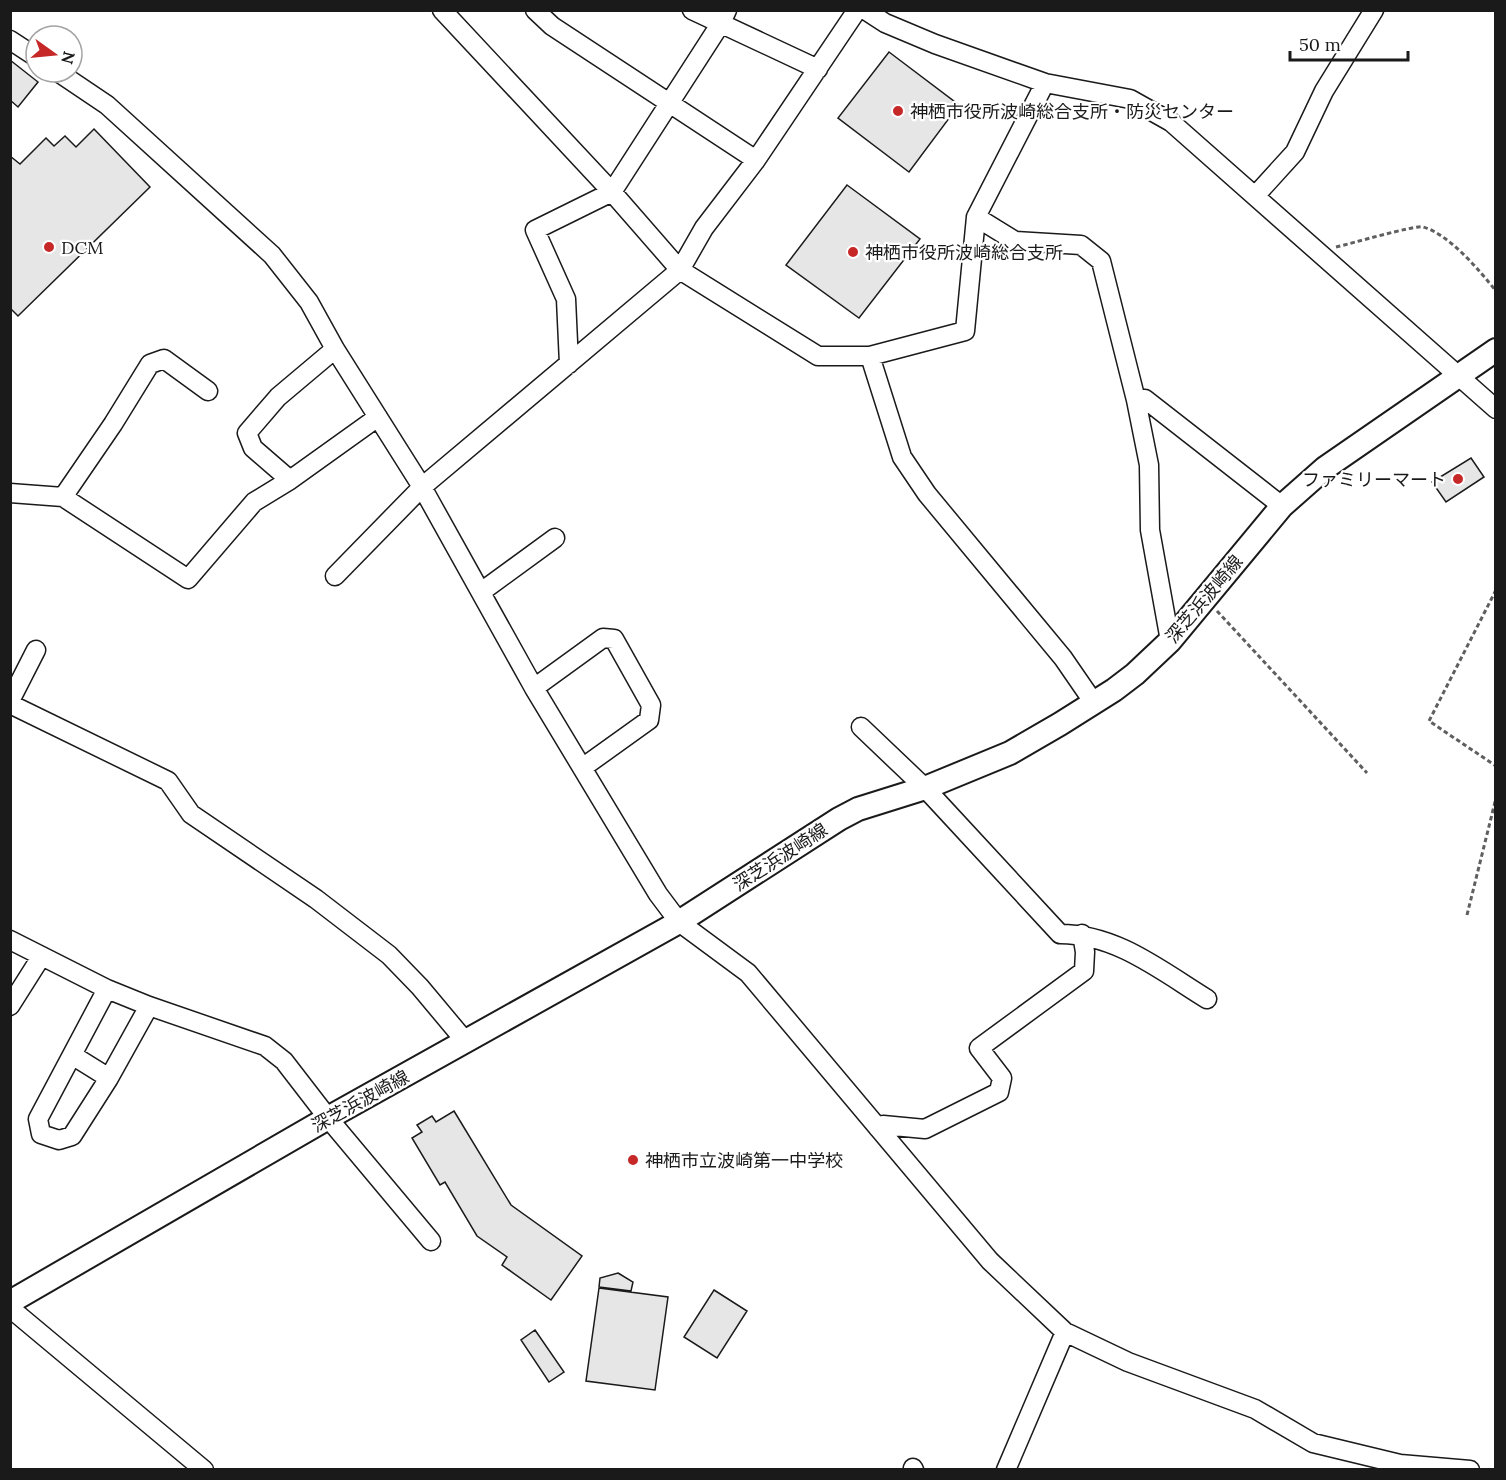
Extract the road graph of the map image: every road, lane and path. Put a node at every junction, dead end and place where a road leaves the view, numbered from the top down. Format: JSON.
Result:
{"nodes":[{"id":1,"x":442,"y":10,"type":"edge"},
{"id":2,"x":535,"y":10,"type":"edge"},
{"id":3,"x":692,"y":10,"type":"edge"},
{"id":4,"x":857,"y":10,"type":"edge"},
{"id":5,"x":865,"y":10,"type":"edge"},
{"id":6,"x":1374,"y":10,"type":"edge"},
{"id":7,"x":724,"y":17,"type":"edge"},
{"id":8,"x":10,"y":40,"type":"edge"},
{"id":9,"x":24,"y":49,"type":"edge"},
{"id":10,"x":818,"y":69,"type":"junction"},
{"id":11,"x":1045,"y":83,"type":"junction"},
{"id":12,"x":75,"y":84,"type":"edge"},
{"id":13,"x":668,"y":102,"type":"junction"},
{"id":14,"x":756,"y":160,"type":"junction"},
{"id":15,"x":612,"y":192,"type":"junction"},
{"id":16,"x":1255,"y":196,"type":"junction"},
{"id":17,"x":976,"y":217,"type":"junction"},
{"id":18,"x":1326,"y":258,"type":"junction"},
{"id":19,"x":680,"y":270,"type":"junction"},
{"id":20,"x":1496,"y":291,"type":"edge"},
{"id":21,"x":335,"y":349,"type":"junction"},
{"id":22,"x":1496,"y":350,"type":"edge"},
{"id":23,"x":870,"y":356,"type":"junction"},
{"id":24,"x":568,"y":364,"type":"junction"},
{"id":25,"x":1458,"y":375,"type":"junction"},
{"id":26,"x":208,"y":392,"type":"dead end"},
{"id":27,"x":1136,"y":400,"type":"junction"},
{"id":28,"x":1496,"y":409,"type":"edge"},
{"id":29,"x":378,"y":417,"type":"junction"},
{"id":30,"x":290,"y":480,"type":"junction"},
{"id":31,"x":422,"y":487,"type":"junction"},
{"id":32,"x":10,"y":493,"type":"edge"},
{"id":33,"x":63,"y":497,"type":"junction"},
{"id":34,"x":1282,"y":506,"type":"junction"},
{"id":35,"x":555,"y":538,"type":"dead end"},
{"id":36,"x":335,"y":576,"type":"dead end"},
{"id":37,"x":1496,"y":590,"type":"edge"},
{"id":38,"x":481,"y":592,"type":"junction"},
{"id":39,"x":1206,"y":599,"type":"junction"},
{"id":40,"x":1170,"y":640,"type":"junction"},
{"id":41,"x":36,"y":650,"type":"dead end"},
{"id":42,"x":534,"y":688,"type":"junction"},
{"id":43,"x":10,"y":702,"type":"edge"},
{"id":44,"x":1094,"y":703,"type":"junction"},
{"id":45,"x":861,"y":727,"type":"dead end"},
{"id":46,"x":1496,"y":766,"type":"edge"},
{"id":47,"x":582,"y":768,"type":"junction"},
{"id":48,"x":1367,"y":773,"type":"dead end"},
{"id":49,"x":925,"y":788,"type":"junction"},
{"id":50,"x":1496,"y":798,"type":"edge"},
{"id":51,"x":1467,"y":915,"type":"dead end"},
{"id":52,"x":679,"y":922,"type":"junction"},
{"id":53,"x":1082,"y":934,"type":"junction"},
{"id":54,"x":10,"y":940,"type":"edge"},
{"id":55,"x":41,"y":957,"type":"junction"},
{"id":56,"x":106,"y":989,"type":"junction"},
{"id":57,"x":1207,"y":999,"type":"dead end"},
{"id":58,"x":10,"y":1006,"type":"edge"},
{"id":59,"x":149,"y":1006,"type":"junction"},
{"id":60,"x":466,"y":1042,"type":"junction"},
{"id":61,"x":72,"y":1055,"type":"junction"},
{"id":62,"x":109,"y":1078,"type":"junction"},
{"id":63,"x":328,"y":1118,"type":"junction"},
{"id":64,"x":878,"y":1128,"type":"junction"},
{"id":65,"x":431,"y":1241,"type":"dead end"},
{"id":66,"x":10,"y":1302,"type":"edge"},
{"id":67,"x":10,"y":1308,"type":"edge"},
{"id":68,"x":1065,"y":1332,"type":"junction"},
{"id":69,"x":204,"y":1470,"type":"edge"},
{"id":70,"x":1006,"y":1470,"type":"edge"},
{"id":71,"x":1470,"y":1470,"type":"edge"}],
"edges":[{"from":1,"to":15,"type":"street"},
{"from":2,"to":13,"type":"street"},
{"from":3,"to":7,"type":"street"},
{"from":4,"to":10,"type":"street"},
{"from":5,"to":11,"type":"street"},
{"from":6,"to":16,"type":"street"},
{"from":7,"to":10,"type":"street"},
{"from":7,"to":13,"type":"street"},
{"from":8,"to":9,"type":"street"},
{"from":10,"to":14,"type":"street"},
{"from":11,"to":16,"type":"street"},
{"from":11,"to":17,"type":"street"},
{"from":12,"to":21,"type":"street"},
{"from":13,"to":14,"type":"street"},
{"from":13,"to":15,"type":"street"},
{"from":14,"to":19,"type":"street"},
{"from":15,"to":19,"type":"street"},
{"from":15,"to":24,"type":"street"},
{"from":16,"to":18,"type":"street"},
{"from":17,"to":23,"type":"street"},
{"from":17,"to":27,"type":"street"},
{"from":18,"to":20,"type":"path"},
{"from":18,"to":25,"type":"street"},
{"from":19,"to":23,"type":"street"},
{"from":19,"to":24,"type":"street"},
{"from":21,"to":29,"type":"street"},
{"from":21,"to":30,"type":"street"},
{"from":22,"to":25,"type":"main road","name":"深芝浜波崎線"},
{"from":23,"to":44,"type":"street"},
{"from":24,"to":31,"type":"street"},
{"from":25,"to":28,"type":"street"},
{"from":25,"to":34,"type":"main road","name":"深芝浜波崎線"},
{"from":26,"to":33,"type":"street"},
{"from":27,"to":34,"type":"street"},
{"from":27,"to":40,"type":"street"},
{"from":29,"to":30,"type":"street"},
{"from":29,"to":31,"type":"street"},
{"from":30,"to":33,"type":"street"},
{"from":31,"to":36,"type":"street"},
{"from":31,"to":38,"type":"street"},
{"from":32,"to":33,"type":"street"},
{"from":34,"to":39,"type":"main road","name":"深芝浜波崎線"},
{"from":35,"to":38,"type":"street"},
{"from":37,"to":46,"type":"path"},
{"from":38,"to":42,"type":"street"},
{"from":39,"to":40,"type":"main road","name":"深芝浜波崎線"},
{"from":39,"to":48,"type":"path"},
{"from":40,"to":44,"type":"main road","name":"深芝浜波崎線"},
{"from":41,"to":43,"type":"street"},
{"from":42,"to":47,"type":"street"},
{"from":42,"to":47,"type":"street"},
{"from":43,"to":60,"type":"street"},
{"from":44,"to":49,"type":"main road","name":"深芝浜波崎線"},
{"from":45,"to":49,"type":"street"},
{"from":47,"to":52,"type":"street"},
{"from":49,"to":52,"type":"main road","name":"深芝浜波崎線"},
{"from":49,"to":53,"type":"street"},
{"from":50,"to":51,"type":"path"},
{"from":52,"to":60,"type":"main road","name":"深芝浜波崎線"},
{"from":52,"to":64,"type":"street"},
{"from":53,"to":57,"type":"street"},
{"from":53,"to":64,"type":"street"},
{"from":54,"to":55,"type":"street"},
{"from":55,"to":56,"type":"street"},
{"from":55,"to":58,"type":"street"},
{"from":56,"to":59,"type":"street"},
{"from":56,"to":61,"type":"street"},
{"from":59,"to":62,"type":"street"},
{"from":59,"to":63,"type":"street"},
{"from":60,"to":63,"type":"main road","name":"深芝浜波崎線"},
{"from":61,"to":62,"type":"street"},
{"from":61,"to":62,"type":"street"},
{"from":63,"to":65,"type":"street"},
{"from":63,"to":66,"type":"main road","name":"深芝浜波崎線"},
{"from":64,"to":68,"type":"street"},
{"from":67,"to":69,"type":"street"},
{"from":68,"to":70,"type":"street"},
{"from":68,"to":71,"type":"street"}]}
